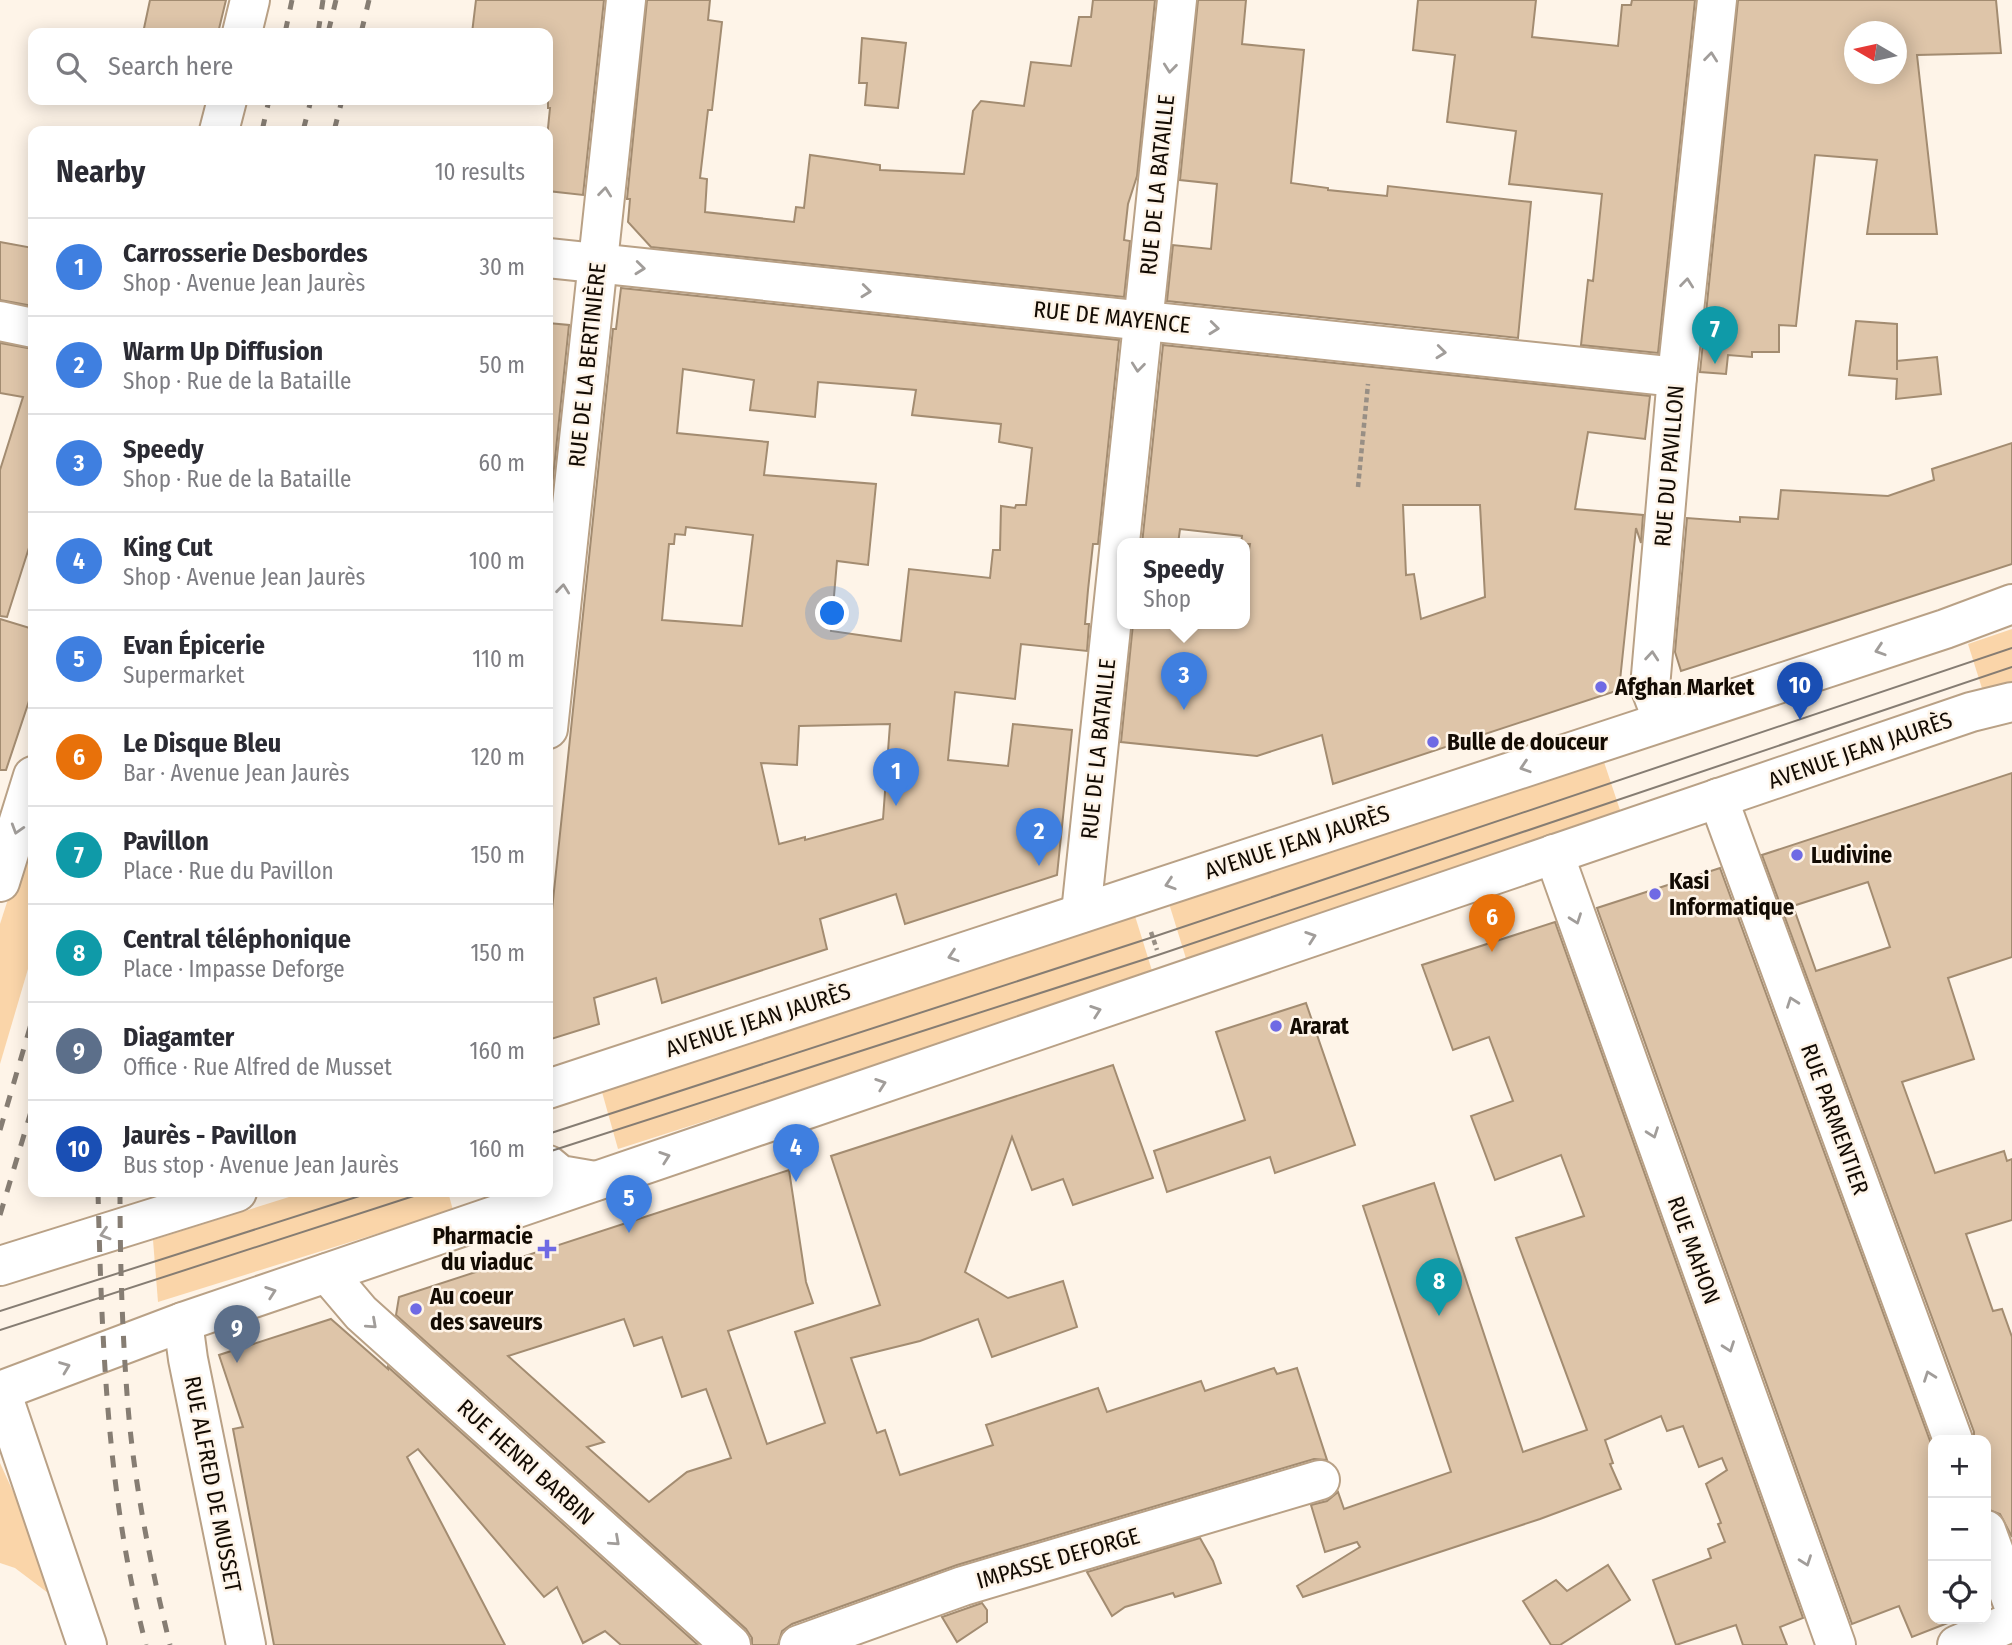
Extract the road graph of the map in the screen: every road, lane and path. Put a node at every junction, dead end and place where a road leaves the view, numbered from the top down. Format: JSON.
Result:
{"nodes":[{"id":1,"x":250,"y":0,"type":"edge"},
{"id":2,"x":626,"y":0,"type":"edge"},
{"id":3,"x":1177,"y":0,"type":"edge"},
{"id":4,"x":1717,"y":0,"type":"edge"},
{"id":5,"x":244,"y":28,"type":"edge"},
{"id":6,"x":226,"y":105,"type":"edge"},
{"id":7,"x":220,"y":126,"type":"edge"},
{"id":8,"x":553,"y":258,"type":"edge"},
{"id":9,"x":599,"y":263,"type":"junction"},
{"id":10,"x":0,"y":321,"type":"edge"},
{"id":11,"x":1143,"y":321,"type":"junction"},
{"id":12,"x":28,"y":327,"type":"edge"},
{"id":13,"x":1372,"y":345,"type":"junction"},
{"id":14,"x":1676,"y":377,"type":"junction"},
{"id":15,"x":1358,"y":487,"type":"dead end"},
{"id":16,"x":1120,"y":538,"type":"edge"},
{"id":17,"x":1117,"y":569,"type":"edge"},
{"id":18,"x":2012,"y":604,"type":"edge"},
{"id":19,"x":553,"y":683,"type":"edge"},
{"id":20,"x":2012,"y":702,"type":"edge"},
{"id":21,"x":1663,"y":722,"type":"junction"},
{"id":22,"x":28,"y":792,"type":"edge"},
{"id":23,"x":1717,"y":798,"type":"junction"},
{"id":24,"x":1554,"y":854,"type":"junction"},
{"id":25,"x":0,"y":882,"type":"edge"},
{"id":26,"x":1139,"y":894,"type":"junction"},
{"id":27,"x":1081,"y":913,"type":"junction"},
{"id":28,"x":1168,"y":986,"type":"junction"},
{"id":29,"x":564,"y":1084,"type":"edge"},
{"id":30,"x":553,"y":1169,"type":"edge"},
{"id":31,"x":595,"y":1181,"type":"junction"},
{"id":32,"x":553,"y":1191,"type":"edge"},
{"id":33,"x":207,"y":1197,"type":"edge"},
{"id":34,"x":530,"y":1197,"type":"edge"},
{"id":35,"x":171,"y":1203,"type":"edge"},
{"id":36,"x":497,"y":1205,"type":"edge"},
{"id":37,"x":0,"y":1266,"type":"edge"},
{"id":38,"x":327,"y":1273,"type":"junction"},
{"id":39,"x":183,"y":1322,"type":"junction"},
{"id":40,"x":0,"y":1391,"type":"edge"},
{"id":41,"x":1951,"y":1435,"type":"edge"},
{"id":42,"x":1320,"y":1480,"type":"dead end"},
{"id":43,"x":1991,"y":1544,"type":"edge"},
{"id":44,"x":2012,"y":1601,"type":"edge"},
{"id":45,"x":2012,"y":1622,"type":"edge"},
{"id":46,"x":87,"y":1645,"type":"edge"},
{"id":47,"x":246,"y":1645,"type":"edge"},
{"id":48,"x":731,"y":1645,"type":"edge"},
{"id":49,"x":799,"y":1645,"type":"edge"},
{"id":50,"x":1836,"y":1645,"type":"edge"},
{"id":51,"x":1957,"y":1645,"type":"edge"}],
"edges":[{"from":1,"to":5,"type":"street"},
{"from":9,"to":2,"type":"street","name":"RUE DE LA BERTINIÈRE","one_way":true},
{"from":3,"to":11,"type":"street","name":"RUE DE LA BATAILLE","one_way":true},
{"from":14,"to":4,"type":"street","name":"RUE DU PAVILLON","one_way":true},
{"from":6,"to":7,"type":"street"},
{"from":8,"to":9,"type":"street","name":"RUE DE MAYENCE"},
{"from":9,"to":11,"type":"street","name":"RUE DE MAYENCE","one_way":true},
{"from":19,"to":9,"type":"street","name":"RUE DE LA BERTINIÈRE","one_way":true},
{"from":10,"to":12,"type":"street"},
{"from":11,"to":13,"type":"street","name":"RUE DE MAYENCE","one_way":true},
{"from":11,"to":16,"type":"street","name":"RUE DE LA BATAILLE","one_way":true},
{"from":13,"to":14,"type":"street","name":"RUE DE MAYENCE","one_way":true},
{"from":13,"to":15,"type":"path"},
{"from":21,"to":14,"type":"street","name":"RUE DU PAVILLON","one_way":true},
{"from":17,"to":27,"type":"street","name":"RUE DE LA BATAILLE","one_way":true},
{"from":18,"to":21,"type":"street","name":"AVENUE JEAN JAURÈS","one_way":true},
{"from":20,"to":23,"type":"street","name":"AVENUE JEAN JAURÈS"},
{"from":21,"to":26,"type":"street","name":"AVENUE JEAN JAURÈS","one_way":true},
{"from":22,"to":25,"type":"street","one_way":true},
{"from":23,"to":24,"type":"street","name":"AVENUE JEAN JAURÈS"},
{"from":41,"to":23,"type":"street","name":"RUE PARMENTIER","one_way":true},
{"from":28,"to":24,"type":"street","name":"AVENUE JEAN JAURÈS","one_way":true},
{"from":24,"to":50,"type":"street","name":"RUE MAHON","one_way":true},
{"from":26,"to":27,"type":"street","name":"AVENUE JEAN JAURÈS"},
{"from":26,"to":28,"type":"path"},
{"from":27,"to":29,"type":"street","name":"AVENUE JEAN JAURÈS","one_way":true},
{"from":31,"to":28,"type":"street","name":"AVENUE JEAN JAURÈS","one_way":true},
{"from":30,"to":31,"type":"street","name":"AVENUE JEAN JAURÈS"},
{"from":31,"to":32,"type":"street","name":"AVENUE JEAN JAURÈS"},
{"from":33,"to":35,"type":"street"},
{"from":34,"to":36,"type":"street","name":"AVENUE JEAN JAURÈS"},
{"from":35,"to":37,"type":"street","one_way":true},
{"from":36,"to":38,"type":"street","name":"AVENUE JEAN JAURÈS"},
{"from":39,"to":38,"type":"street","name":"AVENUE JEAN JAURÈS","one_way":true},
{"from":38,"to":48,"type":"street","name":"RUE HENRI BARBIN","one_way":true},
{"from":40,"to":39,"type":"street","name":"AVENUE JEAN JAURÈS","one_way":true},
{"from":39,"to":47,"type":"street","name":"RUE ALFRED DE MUSSET"},
{"from":40,"to":46,"type":"street"},
{"from":42,"to":49,"type":"street","name":"IMPASSE DEFORGE"},
{"from":43,"to":44,"type":"street"},
{"from":45,"to":51,"type":"street"}]}
